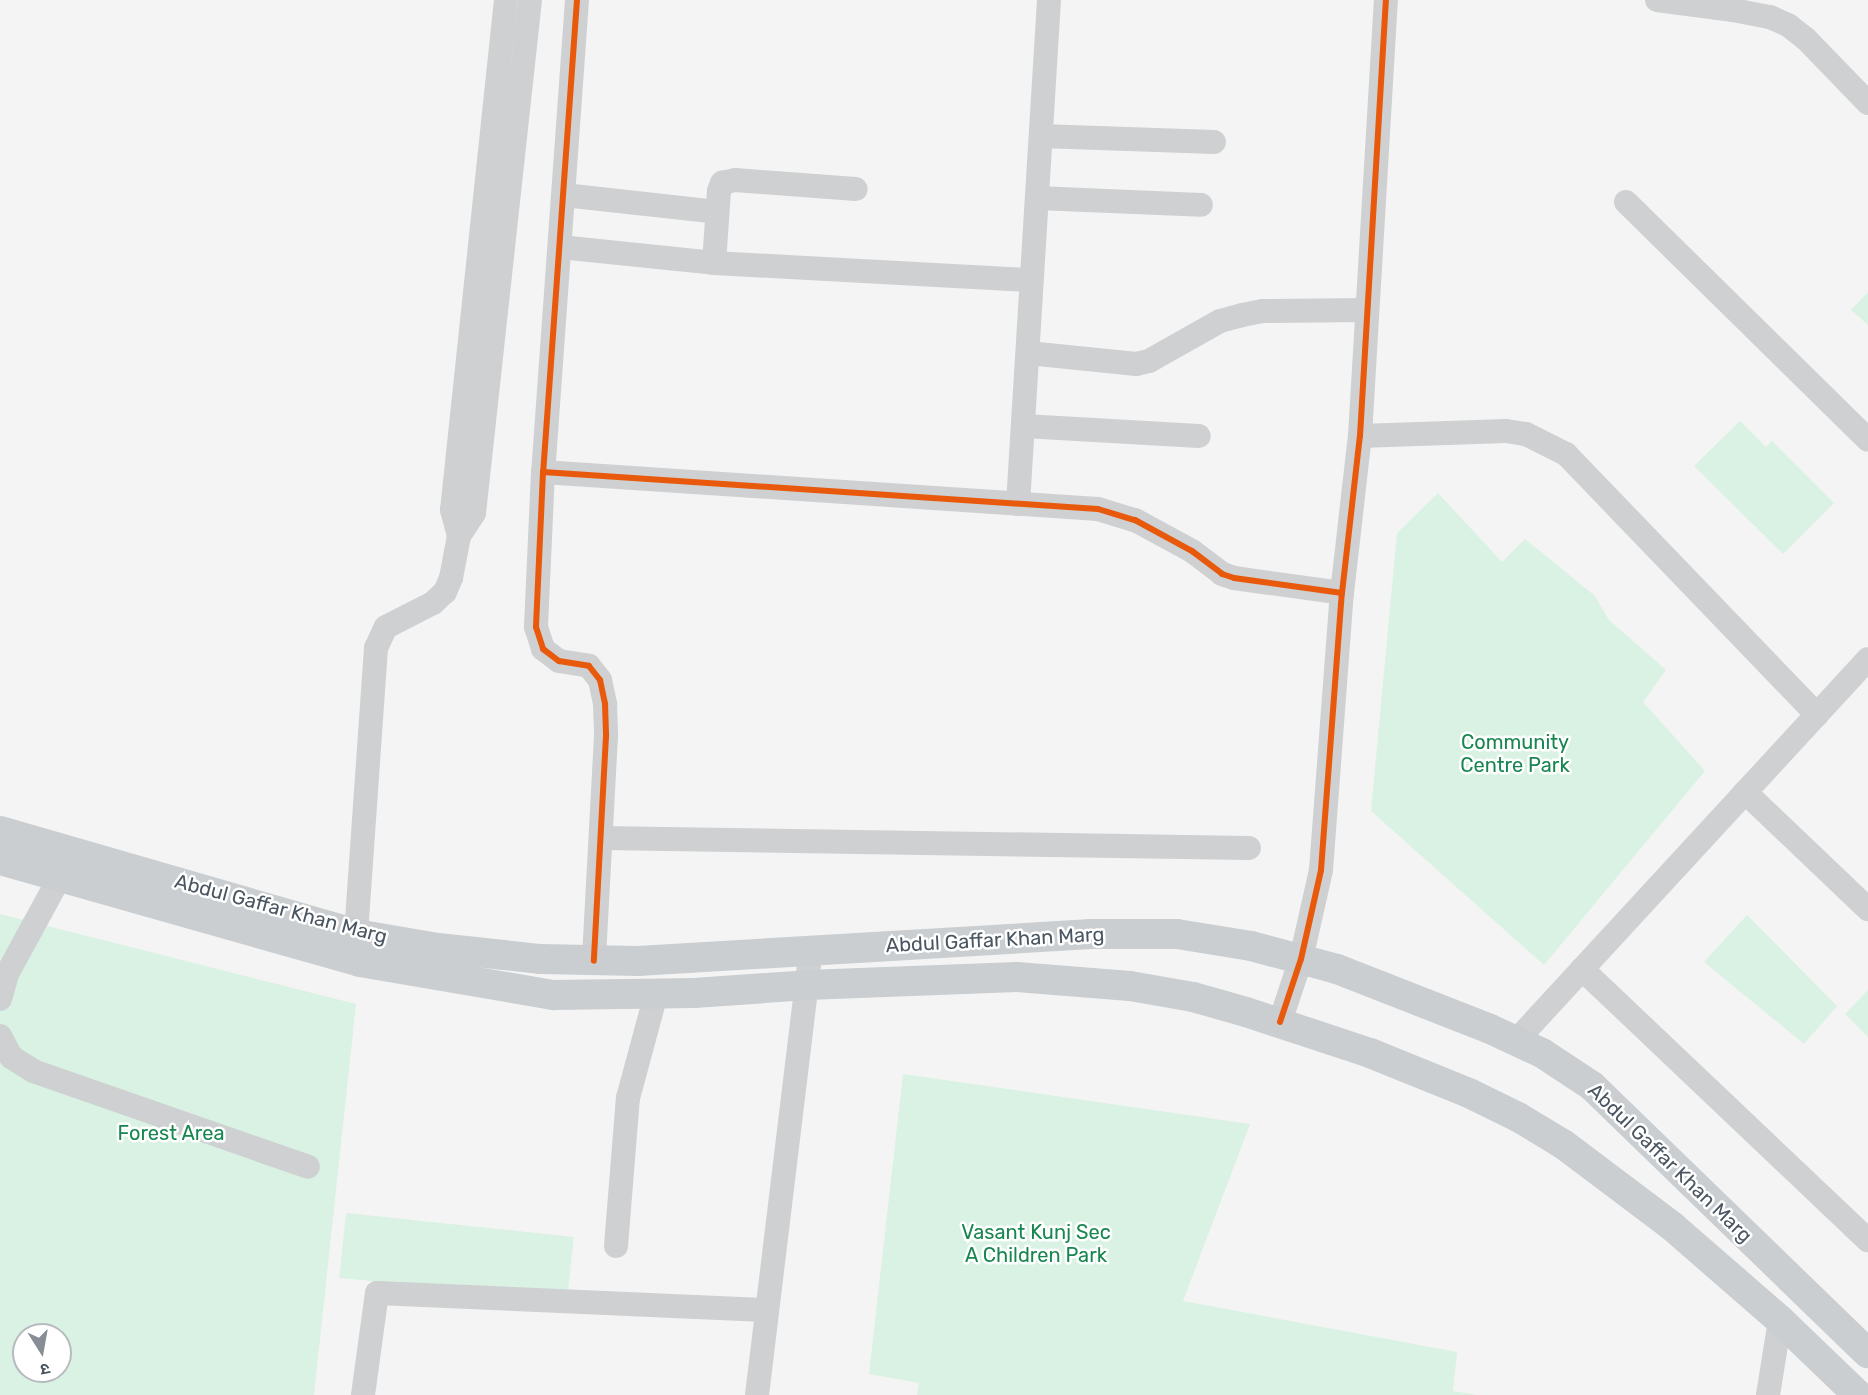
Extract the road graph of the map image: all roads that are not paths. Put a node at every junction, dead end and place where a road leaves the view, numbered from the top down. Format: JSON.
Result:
{"nodes":[{"id":1,"x":506,"y":0,"type":"edge"},
{"id":2,"x":530,"y":0,"type":"edge"},
{"id":3,"x":577,"y":0,"type":"edge"},
{"id":4,"x":1049,"y":0,"type":"edge"},
{"id":5,"x":1386,"y":0,"type":"edge"},
{"id":6,"x":1658,"y":0,"type":"edge"},
{"id":7,"x":1868,"y":103,"type":"edge"},
{"id":8,"x":1041,"y":136,"type":"junction"},
{"id":9,"x":1214,"y":142,"type":"dead end"},
{"id":10,"x":856,"y":189,"type":"dead end"},
{"id":11,"x":564,"y":195,"type":"junction"},
{"id":12,"x":1037,"y":198,"type":"junction"},
{"id":13,"x":1626,"y":202,"type":"dead end"},
{"id":14,"x":1201,"y":205,"type":"dead end"},
{"id":15,"x":717,"y":212,"type":"junction"},
{"id":16,"x":560,"y":247,"type":"junction"},
{"id":17,"x":714,"y":263,"type":"junction"},
{"id":18,"x":1032,"y":280,"type":"junction"},
{"id":19,"x":1366,"y":310,"type":"junction"},
{"id":20,"x":1028,"y":353,"type":"junction"},
{"id":21,"x":1024,"y":426,"type":"junction"},
{"id":22,"x":1199,"y":436,"type":"dead end"},
{"id":23,"x":1360,"y":436,"type":"junction"},
{"id":24,"x":1868,"y":440,"type":"edge"},
{"id":25,"x":543,"y":472,"type":"junction"},
{"id":26,"x":1018,"y":504,"type":"junction"},
{"id":27,"x":459,"y":536,"type":"junction"},
{"id":28,"x":1342,"y":593,"type":"junction"},
{"id":29,"x":1868,"y":659,"type":"edge"},
{"id":30,"x":1817,"y":715,"type":"junction"},
{"id":31,"x":1745,"y":792,"type":"junction"},
{"id":32,"x":0,"y":831,"type":"edge"},
{"id":33,"x":601,"y":838,"type":"junction"},
{"id":34,"x":1249,"y":848,"type":"dead end"},
{"id":35,"x":0,"y":860,"type":"edge"},
{"id":36,"x":61,"y":875,"type":"junction"},
{"id":37,"x":1868,"y":909,"type":"edge"},
{"id":38,"x":356,"y":934,"type":"junction"},
{"id":39,"x":811,"y":951,"type":"junction"},
{"id":40,"x":1301,"y":959,"type":"junction"},
{"id":41,"x":594,"y":961,"type":"junction"},
{"id":42,"x":1582,"y":969,"type":"junction"},
{"id":43,"x":807,"y":985,"type":"junction"},
{"id":44,"x":656,"y":994,"type":"junction"},
{"id":45,"x":0,"y":999,"type":"edge"},
{"id":46,"x":1280,"y":1022,"type":"junction"},
{"id":47,"x":0,"y":1036,"type":"edge"},
{"id":48,"x":1516,"y":1041,"type":"junction"},
{"id":49,"x":308,"y":1167,"type":"dead end"},
{"id":50,"x":1868,"y":1240,"type":"edge"},
{"id":51,"x":616,"y":1246,"type":"dead end"},
{"id":52,"x":767,"y":1310,"type":"junction"},
{"id":53,"x":1780,"y":1320,"type":"junction"},
{"id":54,"x":1868,"y":1353,"type":"edge"},
{"id":55,"x":363,"y":1395,"type":"edge"},
{"id":56,"x":757,"y":1395,"type":"edge"},
{"id":57,"x":1768,"y":1395,"type":"edge"},
{"id":58,"x":1858,"y":1395,"type":"edge"}],
"edges":[{"from":1,"to":27,"type":"street"},
{"from":2,"to":27,"type":"street"},
{"from":3,"to":11,"type":"street"},
{"from":4,"to":8,"type":"street"},
{"from":5,"to":19,"type":"street"},
{"from":6,"to":7,"type":"street"},
{"from":8,"to":9,"type":"street"},
{"from":8,"to":12,"type":"street"},
{"from":10,"to":15,"type":"street"},
{"from":11,"to":15,"type":"street"},
{"from":11,"to":16,"type":"street"},
{"from":12,"to":14,"type":"street"},
{"from":12,"to":18,"type":"street"},
{"from":13,"to":24,"type":"street"},
{"from":15,"to":17,"type":"street"},
{"from":16,"to":17,"type":"street"},
{"from":16,"to":25,"type":"street"},
{"from":17,"to":18,"type":"street"},
{"from":18,"to":20,"type":"street"},
{"from":19,"to":20,"type":"street"},
{"from":19,"to":23,"type":"street"},
{"from":20,"to":21,"type":"street"},
{"from":21,"to":22,"type":"street"},
{"from":21,"to":26,"type":"street"},
{"from":23,"to":28,"type":"street"},
{"from":23,"to":30,"type":"street"},
{"from":25,"to":26,"type":"street"},
{"from":25,"to":33,"type":"street"},
{"from":26,"to":28,"type":"street"},
{"from":27,"to":38,"type":"street"},
{"from":28,"to":40,"type":"street"},
{"from":29,"to":30,"type":"street"},
{"from":30,"to":31,"type":"street"},
{"from":31,"to":37,"type":"street"},
{"from":31,"to":42,"type":"street"},
{"from":32,"to":38,"type":"main road","name":"Abdul Gaffar Khan Marg"},
{"from":33,"to":34,"type":"street"},
{"from":33,"to":41,"type":"street"},
{"from":35,"to":36,"type":"main road","name":"Abdul Gaffar Khan Marg"},
{"from":36,"to":44,"type":"main road","name":"Abdul Gaffar Khan Marg"},
{"from":36,"to":45,"type":"street"},
{"from":38,"to":41,"type":"main road","name":"Abdul Gaffar Khan Marg"},
{"from":39,"to":40,"type":"main road","name":"Abdul Gaffar Khan Marg"},
{"from":39,"to":41,"type":"main road","name":"Abdul Gaffar Khan Marg"},
{"from":39,"to":43,"type":"street"},
{"from":40,"to":46,"type":"street"},
{"from":40,"to":48,"type":"main road","name":"Abdul Gaffar Khan Marg"},
{"from":42,"to":48,"type":"street"},
{"from":42,"to":50,"type":"street"},
{"from":43,"to":44,"type":"main road","name":"Abdul Gaffar Khan Marg"},
{"from":43,"to":46,"type":"main road","name":"Abdul Gaffar Khan Marg"},
{"from":43,"to":52,"type":"street"},
{"from":44,"to":51,"type":"street"},
{"from":46,"to":53,"type":"main road","name":"Abdul Gaffar Khan Marg"},
{"from":47,"to":49,"type":"street"},
{"from":48,"to":54,"type":"main road","name":"Abdul Gaffar Khan Marg"},
{"from":52,"to":55,"type":"street"},
{"from":52,"to":56,"type":"street"},
{"from":53,"to":57,"type":"street"},
{"from":53,"to":58,"type":"main road","name":"Abdul Gaffar Khan Marg"}]}
